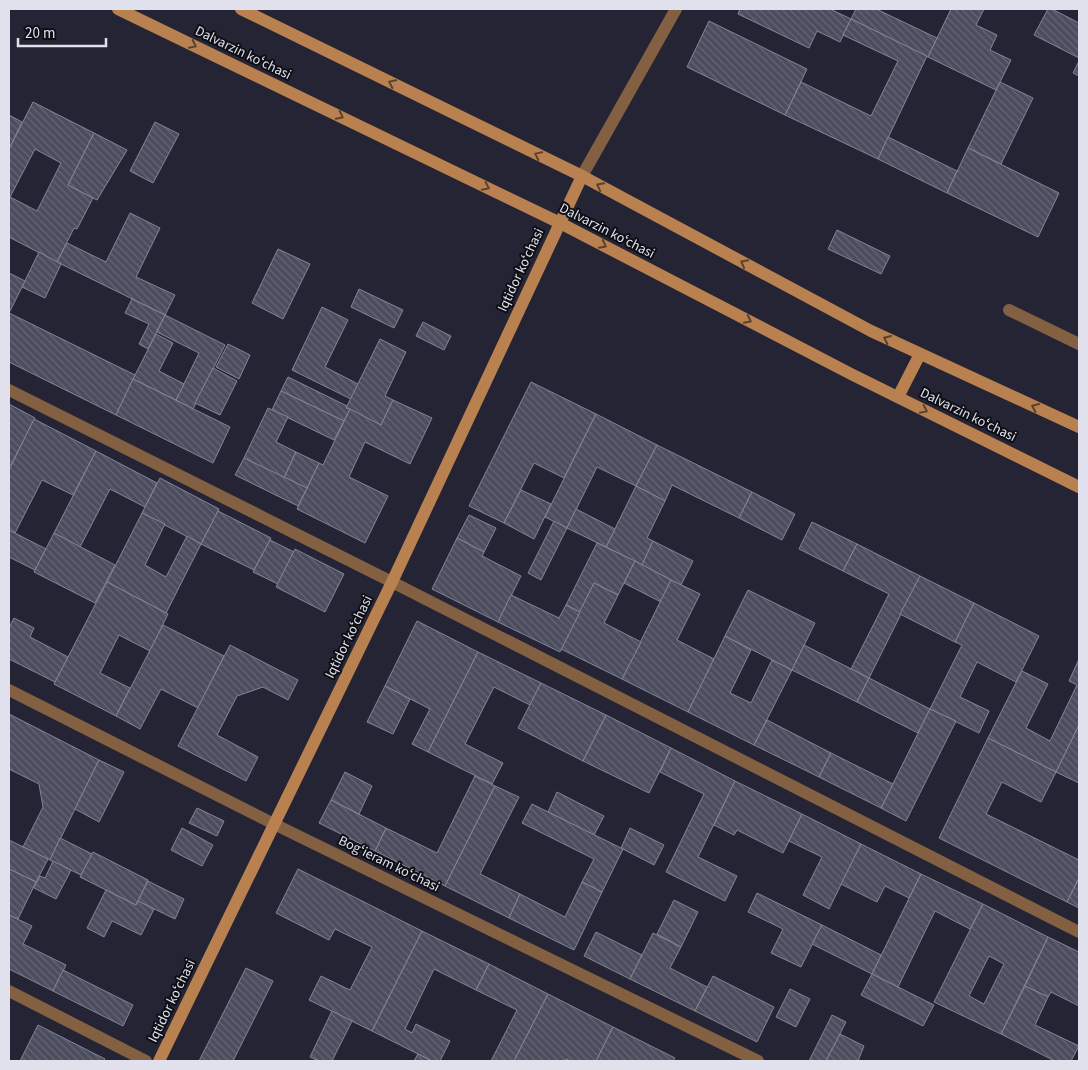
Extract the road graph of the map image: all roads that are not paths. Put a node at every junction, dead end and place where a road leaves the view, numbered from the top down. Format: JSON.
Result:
{"nodes":[{"id":1,"x":118,"y":9,"type":"edge"},
{"id":2,"x":241,"y":9,"type":"edge"},
{"id":3,"x":676,"y":9,"type":"edge"},
{"id":4,"x":582,"y":176,"type":"junction"},
{"id":5,"x":560,"y":223,"type":"junction"},
{"id":6,"x":1009,"y":310,"type":"dead end"},
{"id":7,"x":1079,"y":344,"type":"edge"},
{"id":8,"x":920,"y":354,"type":"junction"},
{"id":9,"x":9,"y":390,"type":"edge"},
{"id":10,"x":898,"y":397,"type":"junction"},
{"id":11,"x":1079,"y":427,"type":"edge"},
{"id":12,"x":1079,"y":487,"type":"edge"},
{"id":13,"x":392,"y":582,"type":"junction"},
{"id":14,"x":9,"y":690,"type":"edge"},
{"id":15,"x":274,"y":824,"type":"junction"},
{"id":16,"x":1079,"y":932,"type":"edge"},
{"id":17,"x":9,"y":991,"type":"edge"},
{"id":18,"x":146,"y":1061,"type":"edge"},
{"id":19,"x":159,"y":1061,"type":"edge"},
{"id":20,"x":758,"y":1061,"type":"edge"}],
"edges":[{"from":1,"to":5,"type":"main road","name":"Dalvarzin koʻchasi","one_way":true},
{"from":4,"to":2,"type":"main road","one_way":true},
{"from":3,"to":4,"type":"street"},
{"from":4,"to":5,"type":"main road","name":"Iqtidor koʻchasi"},
{"from":8,"to":4,"type":"main road","one_way":true},
{"from":5,"to":10,"type":"main road","name":"Dalvarzin koʻchasi","one_way":true},
{"from":5,"to":13,"type":"main road","name":"Iqtidor koʻchasi"},
{"from":6,"to":7,"type":"street"},
{"from":8,"to":10,"type":"main road"},
{"from":11,"to":8,"type":"main road","one_way":true},
{"from":9,"to":13,"type":"street"},
{"from":10,"to":12,"type":"main road","name":"Dalvarzin koʻchasi","one_way":true},
{"from":13,"to":15,"type":"main road","name":"Iqtidor koʻchasi"},
{"from":13,"to":16,"type":"street"},
{"from":14,"to":15,"type":"street","name":"Bogʻieram koʻchasi"},
{"from":15,"to":19,"type":"main road","name":"Iqtidor koʻchasi"},
{"from":15,"to":20,"type":"street","name":"Bogʻieram koʻchasi"},
{"from":17,"to":18,"type":"street"}]}
